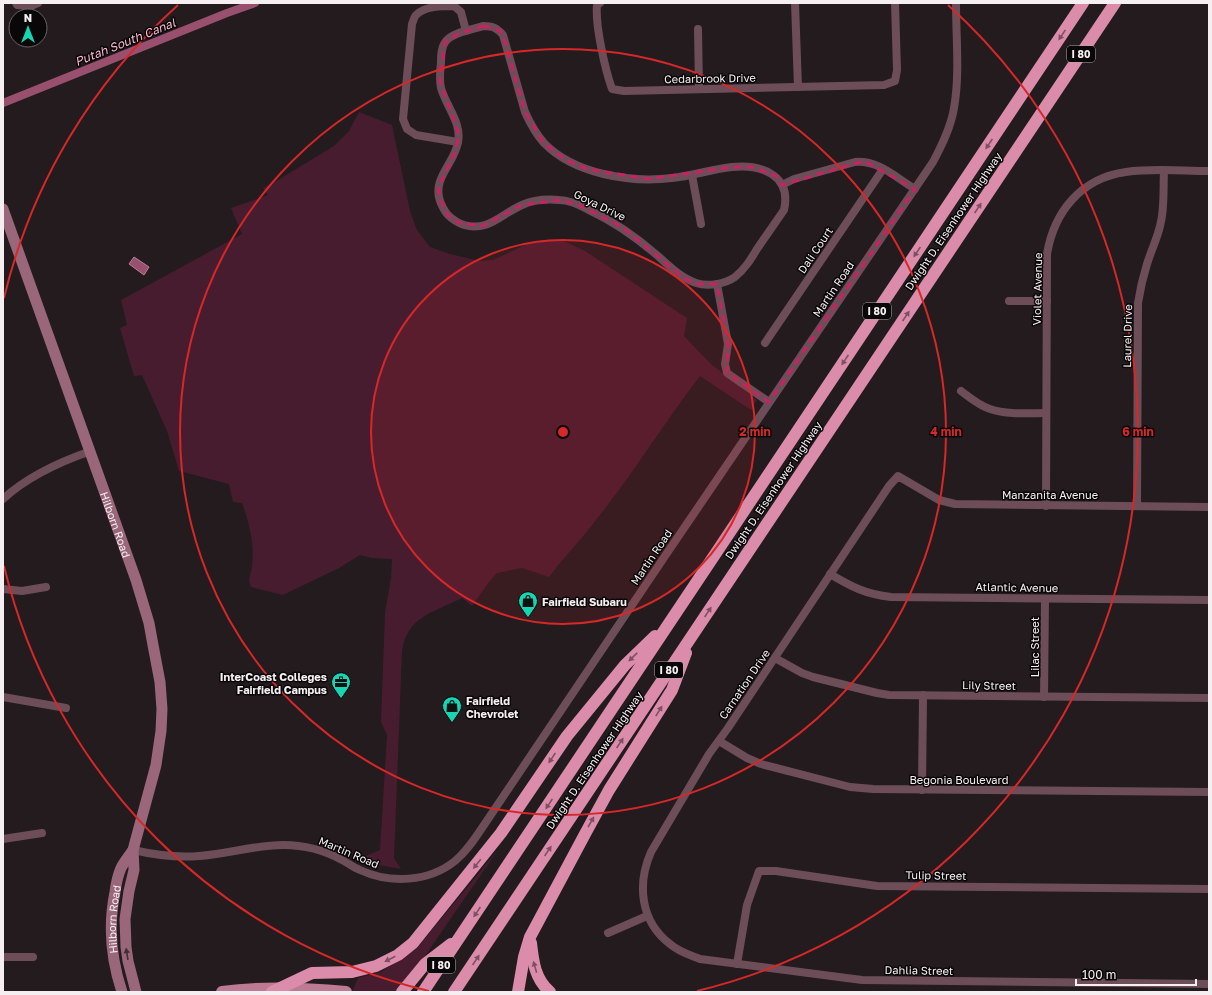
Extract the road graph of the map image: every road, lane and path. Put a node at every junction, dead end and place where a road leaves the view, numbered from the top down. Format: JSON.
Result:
{"nodes":[{"id":1,"x":38,"y":3,"type":"edge"},
{"id":2,"x":796,"y":3,"type":"edge"},
{"id":3,"x":895,"y":3,"type":"edge"},
{"id":4,"x":956,"y":3,"type":"edge"},
{"id":5,"x":1083,"y":3,"type":"edge"},
{"id":6,"x":1115,"y":3,"type":"edge"},
{"id":7,"x":17,"y":4,"type":"edge"},
{"id":8,"x":598,"y":4,"type":"edge"},
{"id":9,"x":698,"y":29,"type":"dead end"},
{"id":10,"x":466,"y":31,"type":"junction"},
{"id":11,"x":798,"y":87,"type":"junction"},
{"id":12,"x":699,"y":89,"type":"junction"},
{"id":13,"x":458,"y":142,"type":"junction"},
{"id":14,"x":883,"y":169,"type":"junction"},
{"id":15,"x":1164,"y":171,"type":"junction"},
{"id":16,"x":1209,"y":171,"type":"edge"},
{"id":17,"x":692,"y":175,"type":"junction"},
{"id":18,"x":782,"y":185,"type":"junction"},
{"id":19,"x":915,"y":189,"type":"junction"},
{"id":20,"x":3,"y":209,"type":"edge"},
{"id":21,"x":701,"y":224,"type":"dead end"},
{"id":22,"x":717,"y":284,"type":"junction"},
{"id":23,"x":1009,"y":301,"type":"dead end"},
{"id":24,"x":1047,"y":301,"type":"junction"},
{"id":25,"x":765,"y":344,"type":"dead end"},
{"id":26,"x":961,"y":392,"type":"dead end"},
{"id":27,"x":769,"y":402,"type":"junction"},
{"id":28,"x":1046,"y":413,"type":"junction"},
{"id":29,"x":91,"y":451,"type":"junction"},
{"id":30,"x":898,"y":476,"type":"joint"},
{"id":31,"x":3,"y":499,"type":"edge"},
{"id":32,"x":1046,"y":506,"type":"junction"},
{"id":33,"x":1137,"y":506,"type":"junction"},
{"id":34,"x":1209,"y":507,"type":"edge"},
{"id":35,"x":830,"y":574,"type":"junction"},
{"id":36,"x":46,"y":587,"type":"dead end"},
{"id":37,"x":3,"y":589,"type":"edge"},
{"id":38,"x":1045,"y":599,"type":"junction"},
{"id":39,"x":1209,"y":600,"type":"edge"},
{"id":40,"x":672,"y":620,"type":"junction"},
{"id":41,"x":695,"y":631,"type":"junction"},
{"id":42,"x":775,"y":658,"type":"junction"},
{"id":43,"x":923,"y":695,"type":"junction"},
{"id":44,"x":1044,"y":696,"type":"junction"},
{"id":45,"x":3,"y":697,"type":"edge"},
{"id":46,"x":1209,"y":698,"type":"edge"},
{"id":47,"x":66,"y":708,"type":"dead end"},
{"id":48,"x":719,"y":741,"type":"junction"},
{"id":49,"x":922,"y":790,"type":"junction"},
{"id":50,"x":1209,"y":792,"type":"edge"},
{"id":51,"x":42,"y":833,"type":"dead end"},
{"id":52,"x":3,"y":839,"type":"edge"},
{"id":53,"x":133,"y":850,"type":"junction"},
{"id":54,"x":1209,"y":889,"type":"edge"},
{"id":55,"x":647,"y":916,"type":"junction"},
{"id":56,"x":608,"y":934,"type":"dead end"},
{"id":57,"x":460,"y":937,"type":"junction"},
{"id":58,"x":530,"y":937,"type":"junction"},
{"id":59,"x":3,"y":957,"type":"edge"},
{"id":60,"x":34,"y":957,"type":"dead end"},
{"id":61,"x":737,"y":964,"type":"junction"},
{"id":62,"x":1156,"y":983,"type":"junction"},
{"id":63,"x":1209,"y":984,"type":"edge"},
{"id":64,"x":276,"y":990,"type":"edge"},
{"id":65,"x":122,"y":992,"type":"edge"},
{"id":66,"x":136,"y":992,"type":"edge"},
{"id":67,"x":222,"y":992,"type":"edge"},
{"id":68,"x":346,"y":992,"type":"edge"},
{"id":69,"x":402,"y":992,"type":"edge"},
{"id":70,"x":423,"y":992,"type":"edge"},
{"id":71,"x":454,"y":992,"type":"edge"},
{"id":72,"x":518,"y":992,"type":"edge"},
{"id":73,"x":550,"y":992,"type":"edge"},
{"id":74,"x":1152,"y":992,"type":"edge"},
{"id":75,"x":1161,"y":992,"type":"edge"}],
"edges":[{"from":1,"to":7,"type":"street"},
{"from":2,"to":11,"type":"street"},
{"from":3,"to":11,"type":"street","name":"Cedarbrook Drive"},
{"from":4,"to":19,"type":"street","name":"Martin Road"},
{"from":5,"to":40,"type":"highway","name":"Dwight D. Eisenhower Highway","number":"I 80","one_way":true},
{"from":41,"to":6,"type":"highway","name":"Dwight D. Eisenhower Highway","number":"I 80","one_way":true},
{"from":8,"to":12,"type":"street","name":"Cedarbrook Drive"},
{"from":9,"to":12,"type":"street"},
{"from":10,"to":13,"type":"street","name":"Goya Drive"},
{"from":10,"to":13,"type":"street"},
{"from":10,"to":17,"type":"street","name":"Goya Drive"},
{"from":11,"to":12,"type":"street","name":"Cedarbrook Drive"},
{"from":13,"to":22,"type":"street","name":"Goya Drive"},
{"from":14,"to":18,"type":"street"},
{"from":14,"to":19,"type":"street"},
{"from":14,"to":25,"type":"street","name":"Dali Court"},
{"from":15,"to":16,"type":"street","name":"Violet Avenue"},
{"from":15,"to":24,"type":"street","name":"Violet Avenue"},
{"from":15,"to":33,"type":"street","name":"Laurel Drive"},
{"from":17,"to":18,"type":"street","name":"Goya Drive"},
{"from":17,"to":21,"type":"street"},
{"from":18,"to":22,"type":"street","name":"Goya Drive"},
{"from":19,"to":27,"type":"street","name":"Martin Road"},
{"from":20,"to":29,"type":"street","name":"Hilborn Road"},
{"from":22,"to":27,"type":"street"},
{"from":23,"to":24,"type":"street"},
{"from":24,"to":28,"type":"street","name":"Violet Avenue"},
{"from":26,"to":28,"type":"street"},
{"from":27,"to":53,"type":"street","name":"Martin Road"},
{"from":28,"to":32,"type":"street","name":"Violet Avenue"},
{"from":29,"to":31,"type":"street"},
{"from":29,"to":53,"type":"street","name":"Hilborn Road"},
{"from":30,"to":32,"type":"street","name":"Manzanita Avenue"},
{"from":30,"to":35,"type":"street","name":"Carnation Drive"},
{"from":32,"to":33,"type":"street","name":"Manzanita Avenue"},
{"from":33,"to":34,"type":"street","name":"Manzanita Avenue"},
{"from":35,"to":38,"type":"street","name":"Atlantic Avenue"},
{"from":35,"to":42,"type":"street","name":"Carnation Drive"},
{"from":36,"to":37,"type":"street"},
{"from":38,"to":39,"type":"street","name":"Atlantic Avenue"},
{"from":38,"to":44,"type":"street","name":"Lilac Street"},
{"from":40,"to":57,"type":"highway","name":"Dwight D. Eisenhower Highway","number":"I 80","one_way":true},
{"from":40,"to":64,"type":"highway","one_way":true},
{"from":58,"to":41,"type":"highway","one_way":true},
{"from":71,"to":41,"type":"highway","name":"Dwight D. Eisenhower Highway","number":"I 80","one_way":true},
{"from":42,"to":43,"type":"street","name":"Lily Street"},
{"from":42,"to":48,"type":"street","name":"Carnation Drive"},
{"from":43,"to":44,"type":"street","name":"Lily Street"},
{"from":43,"to":49,"type":"street"},
{"from":44,"to":46,"type":"street","name":"Lily Street"},
{"from":45,"to":47,"type":"street"},
{"from":48,"to":49,"type":"street","name":"Begonia Boulevard"},
{"from":48,"to":55,"type":"street","name":"Carnation Drive"},
{"from":49,"to":50,"type":"street","name":"Begonia Boulevard"},
{"from":51,"to":52,"type":"street"},
{"from":53,"to":65,"type":"street","name":"Hilborn Road"},
{"from":66,"to":53,"type":"street","name":"Hilborn Road","one_way":true},
{"from":54,"to":61,"type":"street","name":"Tulip Street"},
{"from":55,"to":56,"type":"street"},
{"from":55,"to":61,"type":"street","name":"Dahlia Street"},
{"from":57,"to":69,"type":"highway"},
{"from":57,"to":70,"type":"highway","name":"Dwight D. Eisenhower Highway","number":"I 80"},
{"from":58,"to":72,"type":"highway"},
{"from":73,"to":58,"type":"highway","one_way":true},
{"from":59,"to":60,"type":"street"},
{"from":61,"to":62,"type":"street","name":"Dahlia Street"},
{"from":62,"to":63,"type":"street","name":"Dahlia Street"},
{"from":62,"to":74,"type":"street"},
{"from":62,"to":75,"type":"street"},
{"from":64,"to":67,"type":"main road"},
{"from":64,"to":68,"type":"main road"}]}
